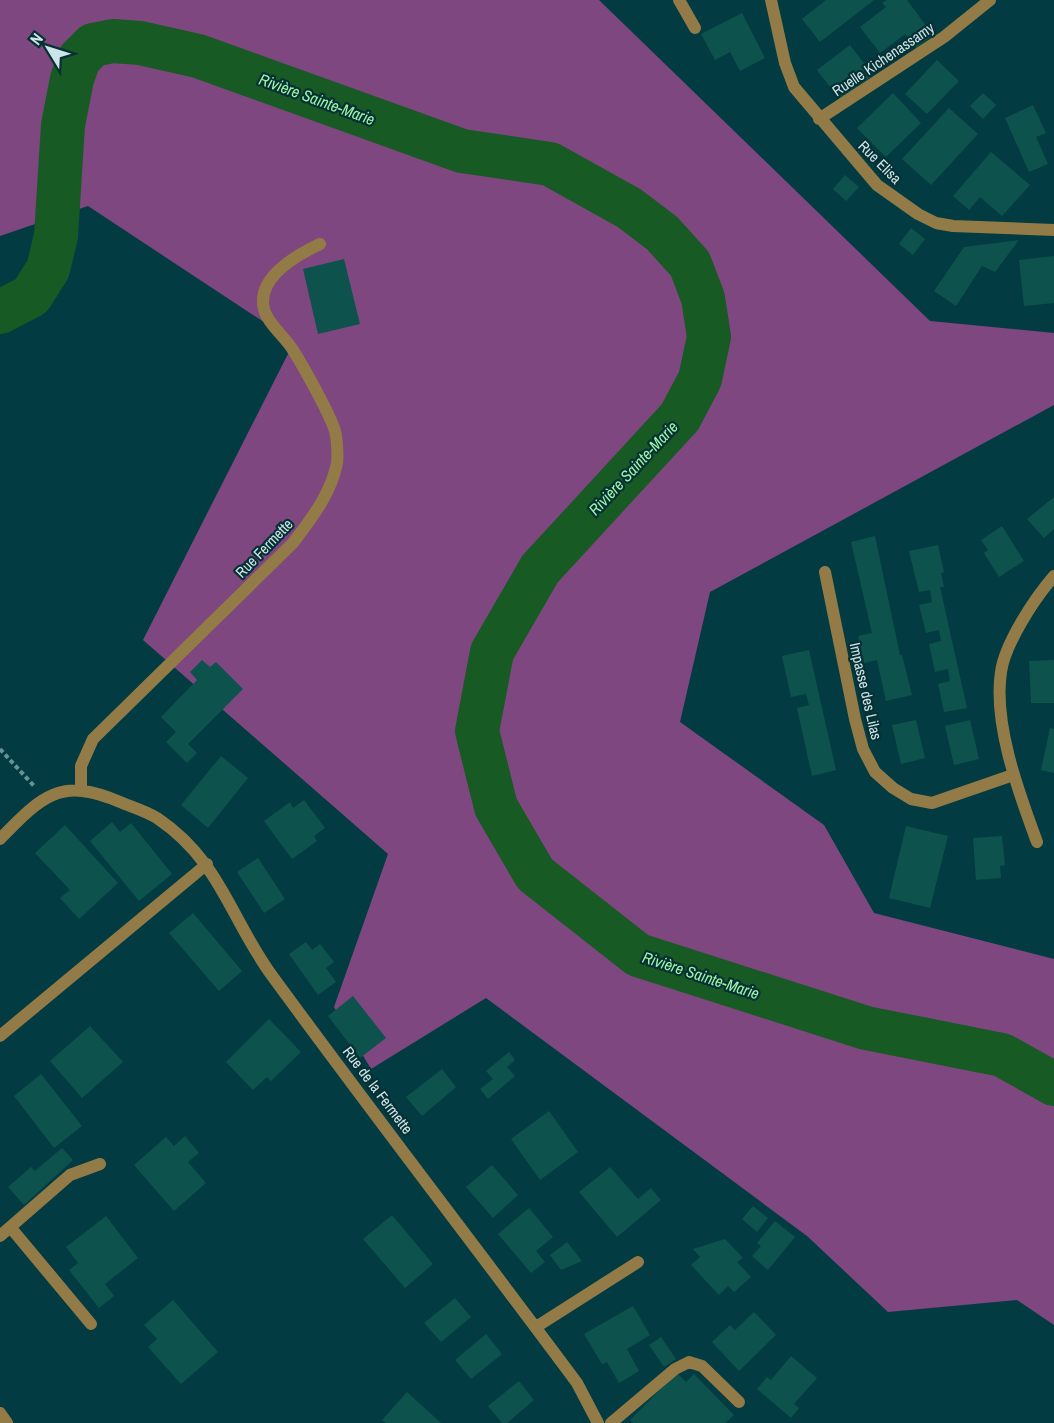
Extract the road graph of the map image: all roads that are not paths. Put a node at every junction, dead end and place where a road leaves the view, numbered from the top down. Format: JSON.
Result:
{"nodes":[{"id":1,"x":679,"y":0,"type":"edge"},
{"id":2,"x":771,"y":0,"type":"edge"},
{"id":3,"x":990,"y":0,"type":"edge"},
{"id":4,"x":695,"y":28,"type":"dead end"},
{"id":5,"x":819,"y":119,"type":"junction"},
{"id":6,"x":1051,"y":228,"type":"edge"},
{"id":7,"x":320,"y":244,"type":"dead end"},
{"id":8,"x":825,"y":572,"type":"dead end"},
{"id":9,"x":1054,"y":576,"type":"edge"},
{"id":10,"x":1012,"y":775,"type":"junction"},
{"id":11,"x":81,"y":789,"type":"junction"},
{"id":12,"x":0,"y":839,"type":"edge"},
{"id":13,"x":1037,"y":842,"type":"dead end"},
{"id":14,"x":207,"y":864,"type":"junction"},
{"id":15,"x":0,"y":1036,"type":"edge"},
{"id":16,"x":100,"y":1164,"type":"dead end"},
{"id":17,"x":10,"y":1228,"type":"junction"},
{"id":18,"x":0,"y":1236,"type":"edge"},
{"id":19,"x":638,"y":1262,"type":"dead end"},
{"id":20,"x":91,"y":1324,"type":"dead end"},
{"id":21,"x":536,"y":1327,"type":"junction"},
{"id":22,"x":739,"y":1402,"type":"dead end"},
{"id":23,"x":598,"y":1423,"type":"edge"},
{"id":24,"x":611,"y":1423,"type":"edge"}],
"edges":[{"from":1,"to":4,"type":"street"},
{"from":2,"to":5,"type":"street","name":"Rue Elisa"},
{"from":3,"to":5,"type":"street","name":"Ruelle Kichenassamy"},
{"from":5,"to":6,"type":"street","name":"Rue Elisa"},
{"from":7,"to":11,"type":"street","name":"Rue Fermette"},
{"from":8,"to":10,"type":"street","name":"Impasse des Lilas"},
{"from":9,"to":10,"type":"street"},
{"from":10,"to":13,"type":"street"},
{"from":11,"to":12,"type":"street","name":"Rue de la Fermette"},
{"from":11,"to":14,"type":"street","name":"Rue de la Fermette"},
{"from":14,"to":15,"type":"street"},
{"from":14,"to":21,"type":"street","name":"Rue de la Fermette"},
{"from":16,"to":17,"type":"street"},
{"from":17,"to":18,"type":"street"},
{"from":17,"to":20,"type":"street"},
{"from":19,"to":21,"type":"street"},
{"from":21,"to":23,"type":"street","name":"Rue de la Fermette"},
{"from":22,"to":24,"type":"street"}]}
